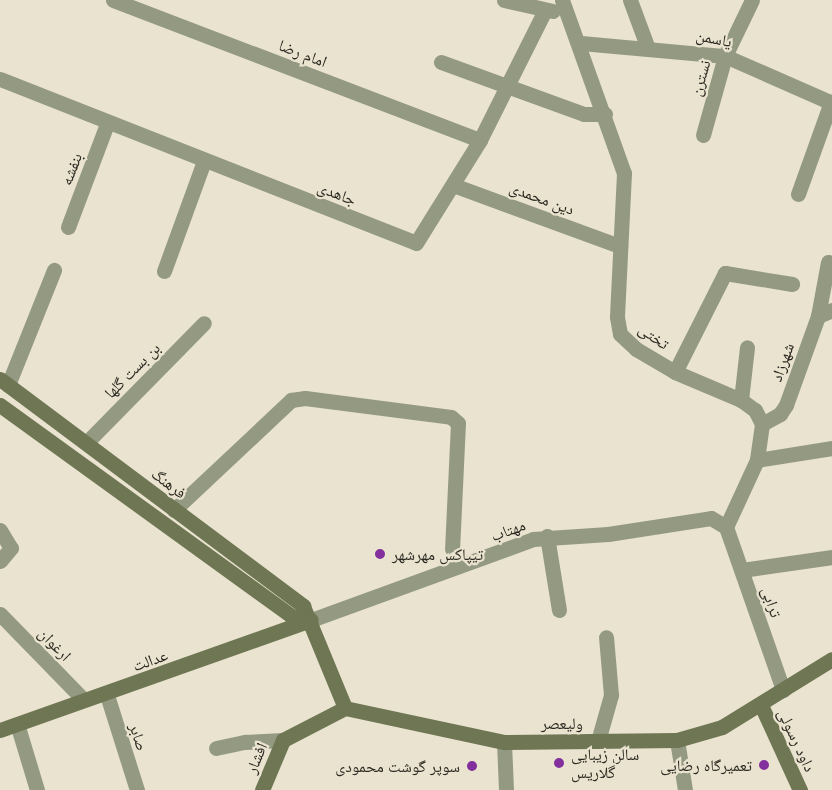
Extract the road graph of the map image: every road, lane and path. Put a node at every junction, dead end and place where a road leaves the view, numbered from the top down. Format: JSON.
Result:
{"nodes":[{"id":1,"x":113,"y":0,"type":"edge"},
{"id":2,"x":504,"y":0,"type":"edge"},
{"id":3,"x":630,"y":0,"type":"edge"},
{"id":4,"x":752,"y":0,"type":"edge"},
{"id":5,"x":564,"y":5,"type":"edge"},
{"id":6,"x":544,"y":12,"type":"junction"},
{"id":7,"x":581,"y":43,"type":"junction"},
{"id":8,"x":647,"y":46,"type":"junction"},
{"id":9,"x":725,"y":56,"type":"junction"},
{"id":10,"x":441,"y":62,"type":"dead end"},
{"id":11,"x":0,"y":79,"type":"edge"},
{"id":12,"x":505,"y":88,"type":"junction"},
{"id":13,"x":832,"y":102,"type":"edge"},
{"id":14,"x":605,"y":114,"type":"junction"},
{"id":15,"x":107,"y":124,"type":"junction"},
{"id":16,"x":703,"y":135,"type":"dead end"},
{"id":17,"x":480,"y":140,"type":"junction"},
{"id":18,"x":204,"y":161,"type":"junction"},
{"id":19,"x":453,"y":185,"type":"junction"},
{"id":20,"x":798,"y":194,"type":"dead end"},
{"id":21,"x":68,"y":227,"type":"dead end"},
{"id":22,"x":620,"y":246,"type":"junction"},
{"id":23,"x":828,"y":262,"type":"dead end"},
{"id":24,"x":54,"y":270,"type":"dead end"},
{"id":25,"x":164,"y":271,"type":"dead end"},
{"id":26,"x":792,"y":284,"type":"dead end"},
{"id":27,"x":832,"y":310,"type":"edge"},
{"id":28,"x":818,"y":316,"type":"junction"},
{"id":29,"x":204,"y":323,"type":"dead end"},
{"id":30,"x":747,"y":347,"type":"dead end"},
{"id":31,"x":675,"y":372,"type":"junction"},
{"id":32,"x":4,"y":382,"type":"edge"},
{"id":33,"x":741,"y":400,"type":"junction"},
{"id":34,"x":0,"y":405,"type":"edge"},
{"id":35,"x":762,"y":424,"type":"junction"},
{"id":36,"x":86,"y":443,"type":"junction"},
{"id":37,"x":832,"y":448,"type":"edge"},
{"id":38,"x":757,"y":460,"type":"junction"},
{"id":39,"x":174,"y":510,"type":"junction"},
{"id":40,"x":726,"y":527,"type":"junction"},
{"id":41,"x":0,"y":530,"type":"edge"},
{"id":42,"x":547,"y":536,"type":"junction"},
{"id":43,"x":452,"y":549,"type":"dead end"},
{"id":44,"x":832,"y":557,"type":"edge"},
{"id":45,"x":0,"y":561,"type":"edge"},
{"id":46,"x":742,"y":570,"type":"junction"},
{"id":47,"x":559,"y":610,"type":"dead end"},
{"id":48,"x":0,"y":614,"type":"edge"},
{"id":49,"x":311,"y":620,"type":"junction"},
{"id":50,"x":606,"y":637,"type":"dead end"},
{"id":51,"x":832,"y":659,"type":"edge"},
{"id":52,"x":783,"y":690,"type":"junction"},
{"id":53,"x":107,"y":695,"type":"junction"},
{"id":54,"x":83,"y":699,"type":"junction"},
{"id":55,"x":761,"y":705,"type":"junction"},
{"id":56,"x":345,"y":708,"type":"junction"},
{"id":57,"x":18,"y":727,"type":"junction"},
{"id":58,"x":0,"y":730,"type":"edge"},
{"id":59,"x":283,"y":740,"type":"junction"},
{"id":60,"x":678,"y":740,"type":"junction"},
{"id":61,"x":598,"y":741,"type":"junction"},
{"id":62,"x":504,"y":742,"type":"junction"},
{"id":63,"x":216,"y":748,"type":"dead end"},
{"id":64,"x":37,"y":790,"type":"edge"},
{"id":65,"x":137,"y":790,"type":"edge"},
{"id":66,"x":262,"y":790,"type":"edge"},
{"id":67,"x":507,"y":790,"type":"edge"},
{"id":68,"x":685,"y":790,"type":"edge"},
{"id":69,"x":800,"y":790,"type":"edge"}],
"edges":[{"from":1,"to":17,"type":"street","name":"امام رضا"},
{"from":2,"to":6,"type":"street"},
{"from":3,"to":8,"type":"street"},
{"from":4,"to":9,"type":"street","name":"نسترن"},
{"from":5,"to":6,"type":"street"},
{"from":5,"to":7,"type":"street","name":"تختی"},
{"from":6,"to":12,"type":"street","name":"جاهدی"},
{"from":7,"to":8,"type":"street","name":"یاسمن"},
{"from":7,"to":14,"type":"street","name":"تختی"},
{"from":8,"to":9,"type":"street","name":"یاسمن"},
{"from":9,"to":13,"type":"street","name":"یاسمن"},
{"from":9,"to":16,"type":"street","name":"نسترن"},
{"from":10,"to":12,"type":"street"},
{"from":11,"to":15,"type":"street","name":"جاهدی"},
{"from":12,"to":14,"type":"street"},
{"from":12,"to":17,"type":"street","name":"جاهدی"},
{"from":13,"to":20,"type":"street"},
{"from":14,"to":22,"type":"street","name":"تختی"},
{"from":15,"to":18,"type":"street","name":"جاهدی"},
{"from":15,"to":21,"type":"street","name":"بنفشه"},
{"from":17,"to":19,"type":"street","name":"جاهدی"},
{"from":18,"to":19,"type":"street","name":"جاهدی"},
{"from":18,"to":25,"type":"street"},
{"from":19,"to":22,"type":"street","name":"دین محمدی"},
{"from":22,"to":31,"type":"street","name":"تختی"},
{"from":23,"to":28,"type":"street","name":"شهرزاد"},
{"from":24,"to":32,"type":"street"},
{"from":26,"to":31,"type":"street"},
{"from":27,"to":28,"type":"street"},
{"from":28,"to":35,"type":"street","name":"شهرزاد"},
{"from":29,"to":36,"type":"street","name":"بن بست گلها"},
{"from":30,"to":33,"type":"street"},
{"from":31,"to":33,"type":"street","name":"تختی"},
{"from":32,"to":36,"type":"street","name":"فرهنگ"},
{"from":33,"to":35,"type":"street","name":"تختی"},
{"from":34,"to":49,"type":"street"},
{"from":35,"to":38,"type":"street"},
{"from":36,"to":39,"type":"street","name":"فرهنگ"},
{"from":37,"to":38,"type":"street"},
{"from":38,"to":40,"type":"street"},
{"from":39,"to":43,"type":"street"},
{"from":39,"to":49,"type":"street","name":"فرهنگ"},
{"from":40,"to":42,"type":"street","name":"مهتاب"},
{"from":40,"to":46,"type":"street","name":"ترابی"},
{"from":41,"to":45,"type":"street"},
{"from":42,"to":47,"type":"street"},
{"from":42,"to":49,"type":"street","name":"مهتاب"},
{"from":44,"to":46,"type":"street"},
{"from":46,"to":52,"type":"street","name":"ترابی"},
{"from":48,"to":54,"type":"street","name":"ارغوان"},
{"from":49,"to":53,"type":"street","name":"عدالت"},
{"from":49,"to":56,"type":"street","name":"فرهنگ"},
{"from":50,"to":61,"type":"street"},
{"from":51,"to":52,"type":"street","name":"ولیعصر"},
{"from":52,"to":55,"type":"street","name":"ولیعصر"},
{"from":53,"to":54,"type":"street","name":"عدالت"},
{"from":53,"to":65,"type":"street","name":"صابر"},
{"from":54,"to":57,"type":"street","name":"عدالت"},
{"from":55,"to":60,"type":"street","name":"ولیعصر"},
{"from":55,"to":69,"type":"street","name":"داود رسولی"},
{"from":56,"to":59,"type":"street"},
{"from":56,"to":62,"type":"street","name":"ولیعصر"},
{"from":57,"to":58,"type":"street","name":"عدالت"},
{"from":57,"to":64,"type":"street"},
{"from":59,"to":63,"type":"street"},
{"from":59,"to":66,"type":"street","name":"افشار"},
{"from":60,"to":61,"type":"street","name":"ولیعصر"},
{"from":60,"to":68,"type":"street"},
{"from":61,"to":62,"type":"street","name":"ولیعصر"},
{"from":62,"to":67,"type":"street"}]}
